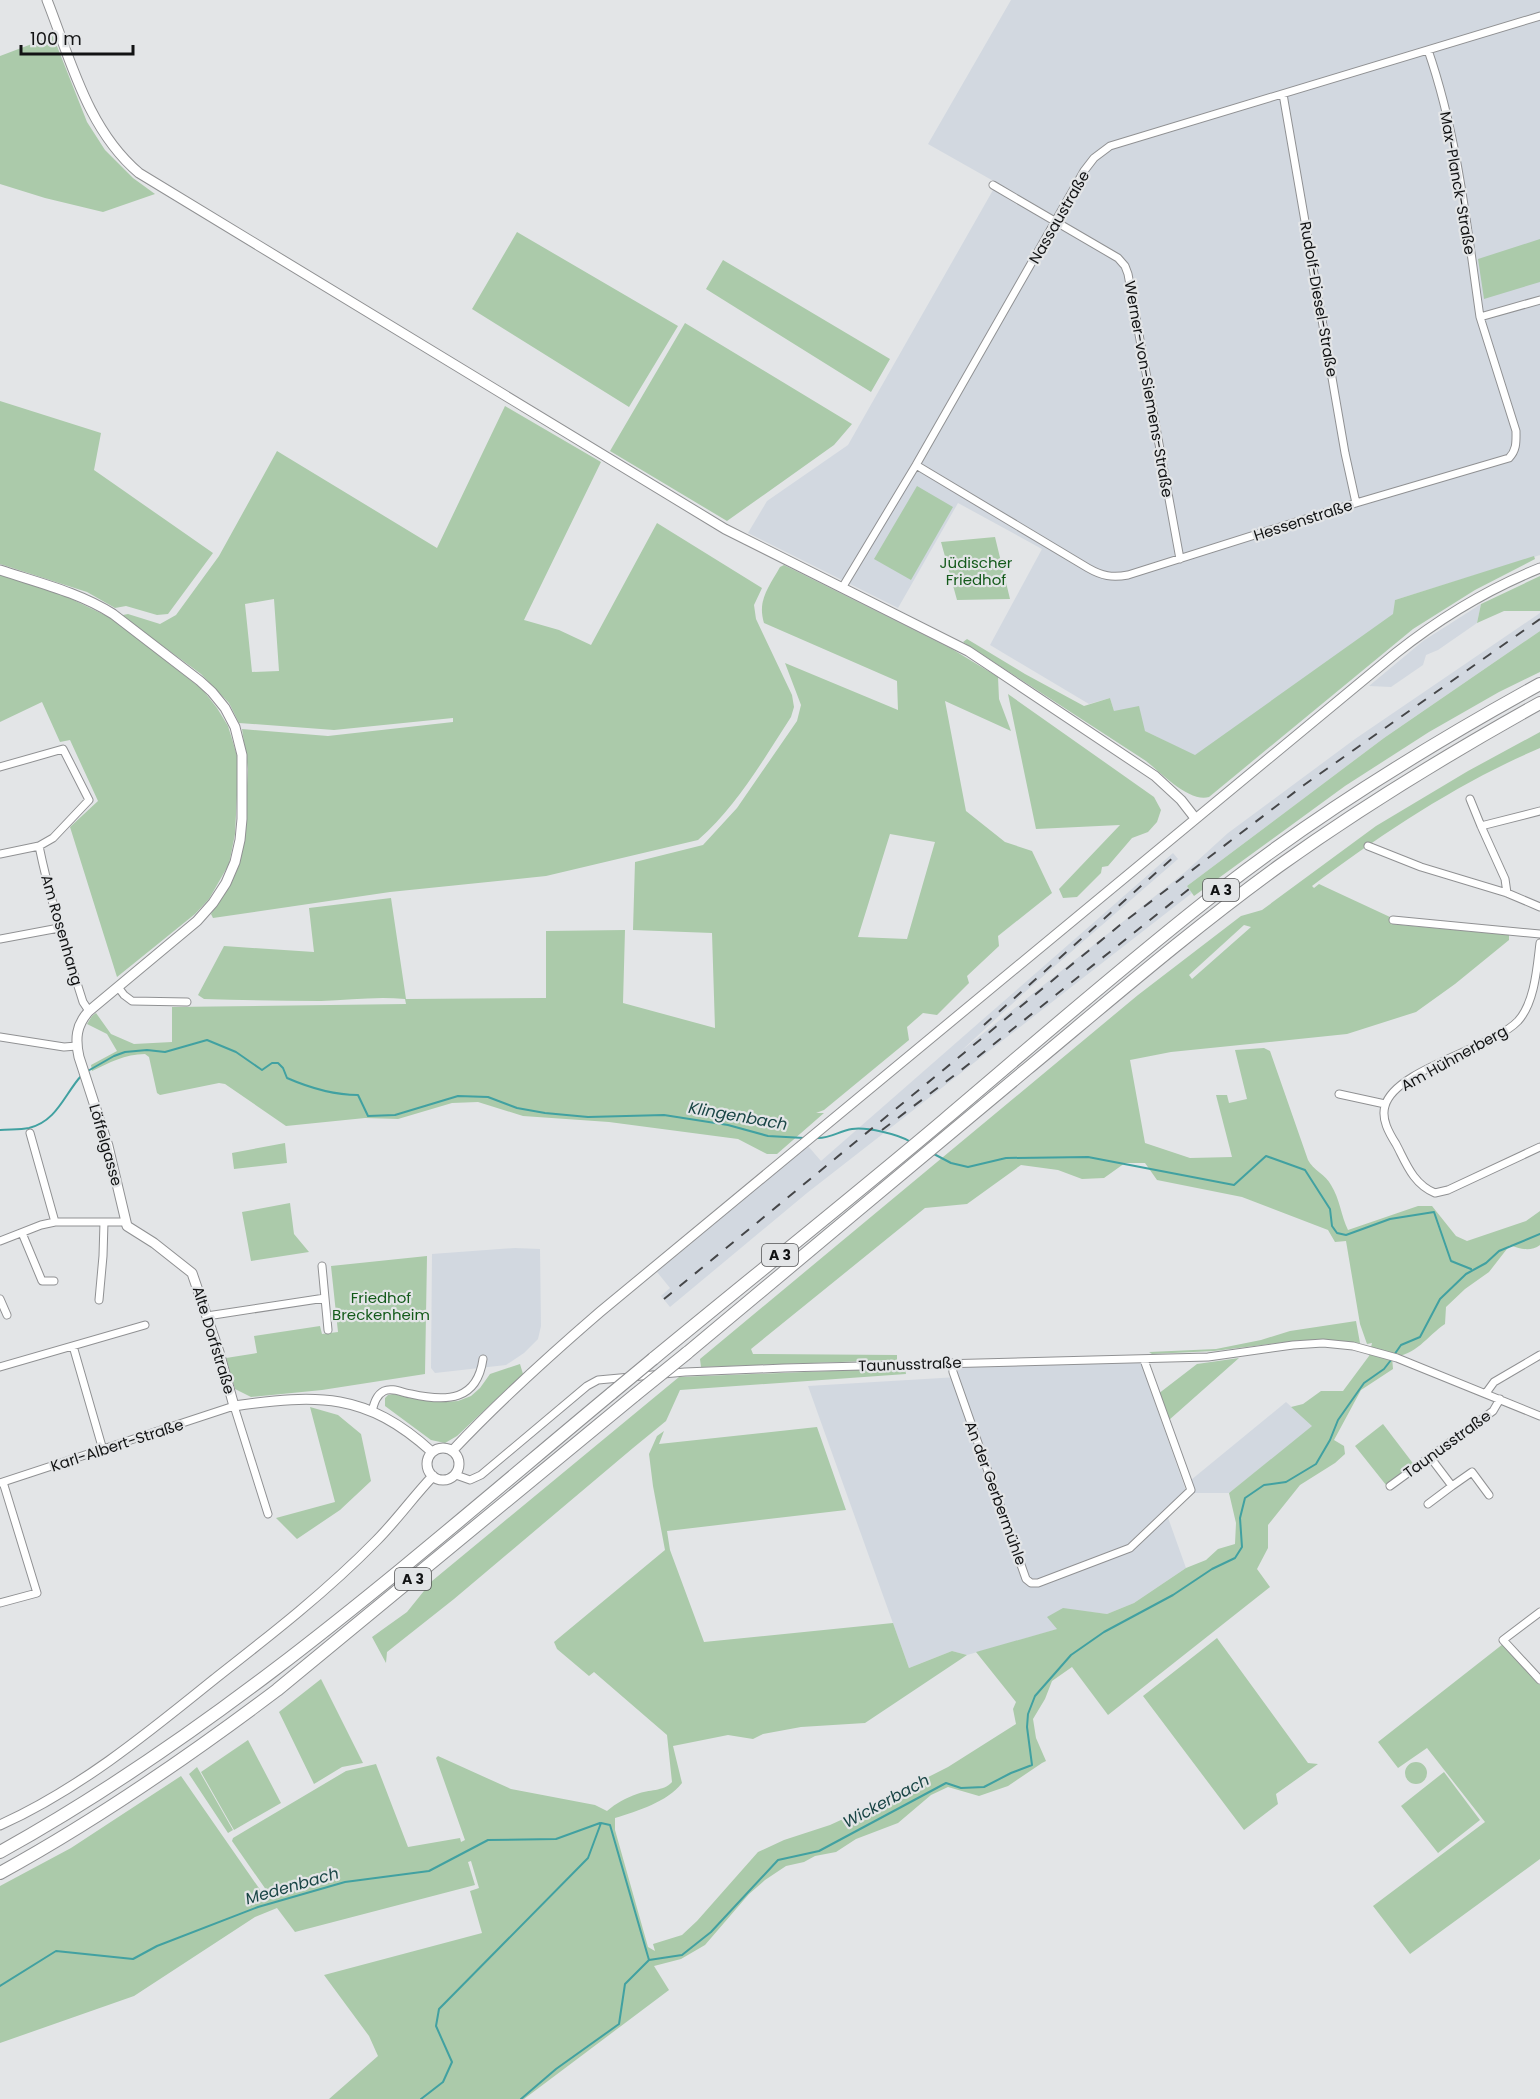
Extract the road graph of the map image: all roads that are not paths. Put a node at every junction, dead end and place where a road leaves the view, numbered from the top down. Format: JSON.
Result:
{"nodes":[{"id":1,"x":47,"y":0,"type":"edge"},
{"id":2,"x":1540,"y":16,"type":"edge"},
{"id":3,"x":1428,"y":50,"type":"junction"},
{"id":4,"x":1283,"y":94,"type":"junction"},
{"id":5,"x":993,"y":185,"type":"dead end"},
{"id":6,"x":1055,"y":222,"type":"junction"},
{"id":7,"x":1540,"y":300,"type":"edge"},
{"id":8,"x":1480,"y":317,"type":"junction"},
{"id":9,"x":916,"y":465,"type":"junction"},
{"id":10,"x":1356,"y":503,"type":"junction"},
{"id":11,"x":1180,"y":559,"type":"junction"},
{"id":12,"x":1540,"y":568,"type":"edge"},
{"id":13,"x":0,"y":570,"type":"edge"},
{"id":14,"x":842,"y":588,"type":"junction"},
{"id":15,"x":1540,"y":684,"type":"edge"},
{"id":16,"x":1540,"y":703,"type":"edge"},
{"id":17,"x":0,"y":767,"type":"edge"},
{"id":18,"x":1470,"y":799,"type":"dead end"},
{"id":19,"x":1540,"y":811,"type":"edge"},
{"id":20,"x":1195,"y":818,"type":"junction"},
{"id":21,"x":1481,"y":826,"type":"junction"},
{"id":22,"x":39,"y":846,"type":"junction"},
{"id":23,"x":1368,"y":846,"type":"dead end"},
{"id":24,"x":0,"y":854,"type":"edge"},
{"id":25,"x":1507,"y":893,"type":"junction"},
{"id":26,"x":1540,"y":907,"type":"edge"},
{"id":27,"x":1393,"y":920,"type":"dead end"},
{"id":28,"x":59,"y":928,"type":"junction"},
{"id":29,"x":1540,"y":934,"type":"edge"},
{"id":30,"x":0,"y":939,"type":"edge"},
{"id":31,"x":1540,"y":943,"type":"edge"},
{"id":32,"x":1538,"y":972,"type":"edge"},
{"id":33,"x":118,"y":987,"type":"junction"},
{"id":34,"x":187,"y":1002,"type":"dead end"},
{"id":35,"x":89,"y":1011,"type":"junction"},
{"id":36,"x":0,"y":1037,"type":"edge"},
{"id":37,"x":76,"y":1046,"type":"junction"},
{"id":38,"x":1340,"y":1094,"type":"dead end"},
{"id":39,"x":1385,"y":1104,"type":"junction"},
{"id":40,"x":30,"y":1133,"type":"dead end"},
{"id":41,"x":1540,"y":1147,"type":"edge"},
{"id":42,"x":55,"y":1222,"type":"junction"},
{"id":43,"x":104,"y":1222,"type":"junction"},
{"id":44,"x":125,"y":1222,"type":"junction"},
{"id":45,"x":22,"y":1233,"type":"junction"},
{"id":46,"x":0,"y":1241,"type":"edge"},
{"id":47,"x":322,"y":1266,"type":"dead end"},
{"id":48,"x":54,"y":1281,"type":"dead end"},
{"id":49,"x":325,"y":1298,"type":"junction"},
{"id":50,"x":0,"y":1299,"type":"edge"},
{"id":51,"x":99,"y":1300,"type":"dead end"},
{"id":52,"x":7,"y":1315,"type":"dead end"},
{"id":53,"x":207,"y":1316,"type":"junction"},
{"id":54,"x":145,"y":1325,"type":"dead end"},
{"id":55,"x":328,"y":1330,"type":"dead end"},
{"id":56,"x":73,"y":1346,"type":"junction"},
{"id":57,"x":1540,"y":1355,"type":"edge"},
{"id":58,"x":483,"y":1359,"type":"dead end"},
{"id":59,"x":1144,"y":1360,"type":"junction"},
{"id":60,"x":952,"y":1363,"type":"junction"},
{"id":61,"x":0,"y":1367,"type":"edge"},
{"id":62,"x":1486,"y":1393,"type":"junction"},
{"id":63,"x":1500,"y":1399,"type":"junction"},
{"id":64,"x":234,"y":1406,"type":"junction"},
{"id":65,"x":372,"y":1411,"type":"junction"},
{"id":66,"x":1540,"y":1416,"type":"edge"},
{"id":67,"x":104,"y":1450,"type":"junction"},
{"id":68,"x":453,"y":1450,"type":"junction"},
{"id":69,"x":432,"y":1452,"type":"junction"},
{"id":70,"x":1430,"y":1457,"type":"junction"},
{"id":71,"x":456,"y":1475,"type":"junction"},
{"id":72,"x":433,"y":1476,"type":"junction"},
{"id":73,"x":2,"y":1482,"type":"edge"},
{"id":74,"x":1390,"y":1486,"type":"dead end"},
{"id":75,"x":1452,"y":1486,"type":"junction"},
{"id":76,"x":1489,"y":1495,"type":"dead end"},
{"id":77,"x":1428,"y":1504,"type":"dead end"},
{"id":78,"x":268,"y":1514,"type":"dead end"},
{"id":79,"x":0,"y":1603,"type":"edge"},
{"id":80,"x":1540,"y":1612,"type":"edge"},
{"id":81,"x":1540,"y":1680,"type":"edge"},
{"id":82,"x":0,"y":1825,"type":"edge"},
{"id":83,"x":0,"y":1852,"type":"edge"},
{"id":84,"x":0,"y":1873,"type":"edge"}],
"edges":[{"from":1,"to":14,"type":"main road"},
{"from":2,"to":3,"type":"street","name":"Nassaustraße"},
{"from":3,"to":4,"type":"street","name":"Nassaustraße"},
{"from":3,"to":8,"type":"street","name":"Max-Planck-Straße"},
{"from":4,"to":6,"type":"street","name":"Nassaustraße"},
{"from":4,"to":10,"type":"street","name":"Rudolf-Diesel-Straße"},
{"from":5,"to":6,"type":"street","name":"Werner-von-Siemens-Straße"},
{"from":6,"to":9,"type":"street","name":"Nassaustraße"},
{"from":6,"to":11,"type":"street","name":"Werner-von-Siemens-Straße"},
{"from":7,"to":8,"type":"street"},
{"from":8,"to":10,"type":"street","name":"Hessenstraße"},
{"from":9,"to":11,"type":"street","name":"Hessenstraße"},
{"from":9,"to":14,"type":"street","name":"Nassaustraße"},
{"from":10,"to":11,"type":"street","name":"Hessenstraße"},
{"from":12,"to":20,"type":"main road"},
{"from":13,"to":33,"type":"main road"},
{"from":14,"to":20,"type":"main road"},
{"from":15,"to":83,"type":"highway","number":"A 3","bridge":true},
{"from":16,"to":84,"type":"highway","number":"A 3","bridge":true},
{"from":17,"to":22,"type":"street"},
{"from":18,"to":21,"type":"street"},
{"from":19,"to":21,"type":"street"},
{"from":20,"to":68,"type":"main road"},
{"from":21,"to":25,"type":"street"},
{"from":22,"to":24,"type":"street"},
{"from":22,"to":28,"type":"street","name":"Am Rosenhang"},
{"from":23,"to":25,"type":"street"},
{"from":25,"to":26,"type":"street"},
{"from":27,"to":29,"type":"street"},
{"from":28,"to":30,"type":"street"},
{"from":28,"to":35,"type":"street","name":"Am Rosenhang"},
{"from":31,"to":32,"type":"street","name":"Am Hühnerberg"},
{"from":32,"to":39,"type":"street","name":"Am Hühnerberg"},
{"from":33,"to":34,"type":"street"},
{"from":33,"to":35,"type":"main road"},
{"from":35,"to":37,"type":"main road"},
{"from":36,"to":37,"type":"street"},
{"from":37,"to":44,"type":"main road","name":"Löffelgasse"},
{"from":38,"to":39,"type":"street"},
{"from":39,"to":41,"type":"street"},
{"from":40,"to":42,"type":"street"},
{"from":42,"to":43,"type":"street"},
{"from":42,"to":45,"type":"street"},
{"from":43,"to":44,"type":"street"},
{"from":43,"to":51,"type":"street"},
{"from":44,"to":53,"type":"main road","name":"Alte Dorfstraße"},
{"from":45,"to":46,"type":"street"},
{"from":45,"to":48,"type":"street"},
{"from":47,"to":49,"type":"street"},
{"from":49,"to":53,"type":"street"},
{"from":49,"to":55,"type":"street"},
{"from":50,"to":52,"type":"street"},
{"from":53,"to":64,"type":"main road","name":"Alte Dorfstraße"},
{"from":54,"to":56,"type":"street"},
{"from":56,"to":61,"type":"street"},
{"from":56,"to":67,"type":"street"},
{"from":57,"to":62,"type":"street"},
{"from":58,"to":65,"type":"street"},
{"from":59,"to":60,"type":"street","name":"Taunusstraße"},
{"from":59,"to":60,"type":"street","name":"An der Gerbermühle"},
{"from":59,"to":62,"type":"street","name":"Taunusstraße"},
{"from":60,"to":71,"type":"street","name":"Taunusstraße"},
{"from":62,"to":63,"type":"street","name":"Taunusstraße"},
{"from":63,"to":66,"type":"street","name":"Taunusstraße"},
{"from":63,"to":70,"type":"street","name":"Taunusstraße"},
{"from":64,"to":65,"type":"main road"},
{"from":64,"to":67,"type":"street","name":"Karl-Albert-Straße"},
{"from":64,"to":78,"type":"street"},
{"from":65,"to":69,"type":"main road"},
{"from":67,"to":73,"type":"street","name":"Karl-Albert-Straße"},
{"from":68,"to":69,"type":"main road"},
{"from":68,"to":71,"type":"main road"},
{"from":69,"to":72,"type":"main road"},
{"from":70,"to":74,"type":"street","name":"Taunusstraße"},
{"from":70,"to":75,"type":"street"},
{"from":71,"to":72,"type":"main road"},
{"from":72,"to":82,"type":"main road"},
{"from":73,"to":79,"type":"street"},
{"from":75,"to":76,"type":"street"},
{"from":75,"to":77,"type":"street"},
{"from":80,"to":81,"type":"street"}]}
